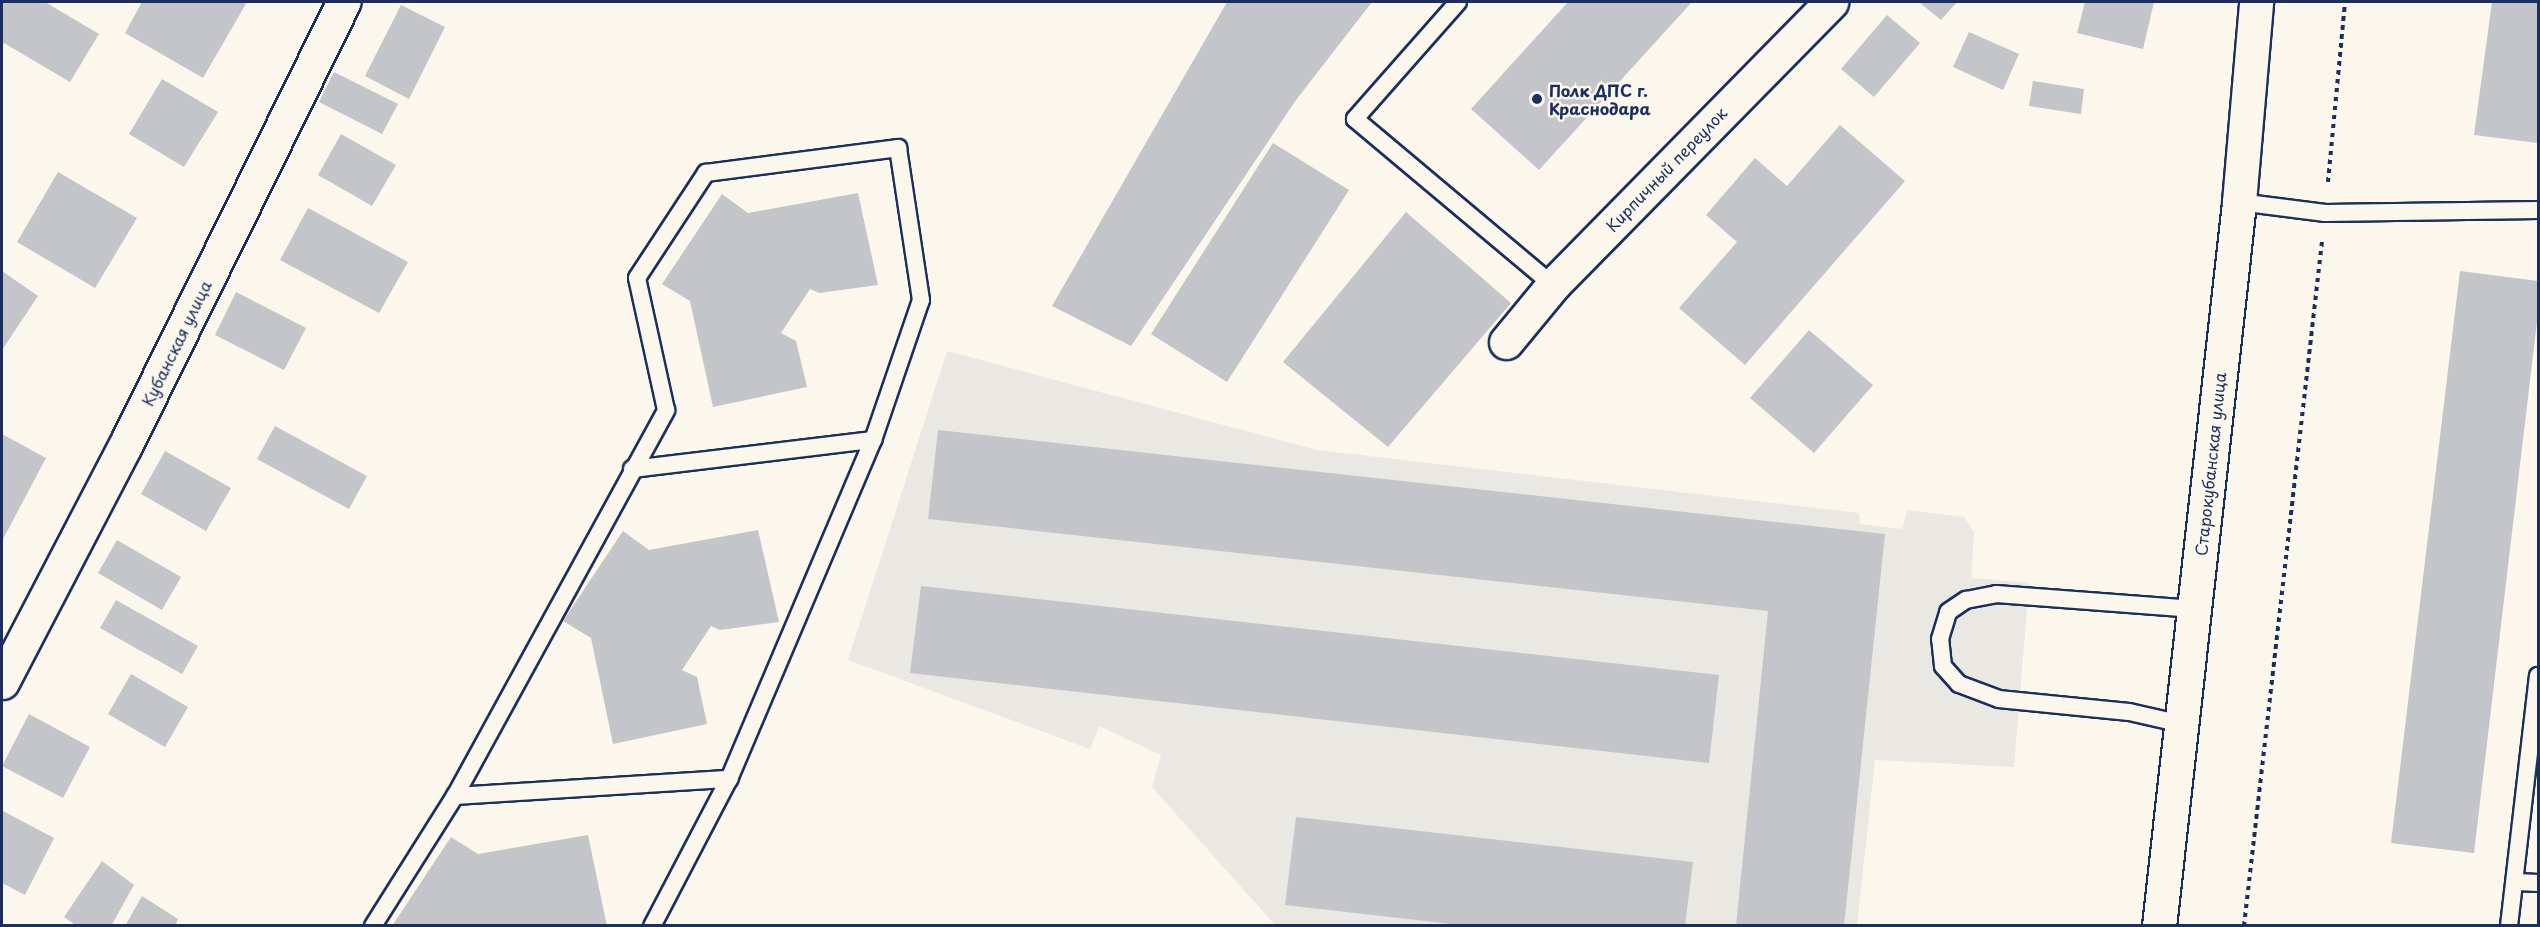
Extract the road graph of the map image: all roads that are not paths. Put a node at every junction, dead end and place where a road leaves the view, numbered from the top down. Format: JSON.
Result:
{"nodes":[{"id":1,"x":343,"y":2,"type":"edge"},
{"id":2,"x":1458,"y":2,"type":"edge"},
{"id":3,"x":1831,"y":2,"type":"edge"},
{"id":4,"x":2256,"y":2,"type":"edge"},
{"id":5,"x":2239,"y":202,"type":"junction"},
{"id":6,"x":2538,"y":210,"type":"edge"},
{"id":7,"x":1553,"y":285,"type":"junction"},
{"id":8,"x":1506,"y":342,"type":"dead end"},
{"id":9,"x":873,"y":440,"type":"junction"},
{"id":10,"x":632,"y":469,"type":"junction"},
{"id":11,"x":2194,"y":609,"type":"junction"},
{"id":12,"x":2538,"y":676,"type":"edge"},
{"id":13,"x":2,"y":682,"type":"edge"},
{"id":14,"x":2181,"y":724,"type":"junction"},
{"id":15,"x":729,"y":779,"type":"junction"},
{"id":16,"x":456,"y":796,"type":"junction"},
{"id":17,"x":2517,"y":882,"type":"junction"},
{"id":18,"x":2538,"y":883,"type":"edge"},
{"id":19,"x":373,"y":926,"type":"edge"},
{"id":20,"x":652,"y":926,"type":"edge"},
{"id":21,"x":2159,"y":926,"type":"edge"},
{"id":22,"x":2509,"y":926,"type":"edge"}],
"edges":[{"from":1,"to":13,"type":"street","name":"Кубанская улица"},
{"from":2,"to":7,"type":"lane"},
{"from":3,"to":7,"type":"street","name":"Кирпичный переулок"},
{"from":4,"to":5,"type":"street","name":"Старокубанская улица"},
{"from":5,"to":6,"type":"lane"},
{"from":5,"to":11,"type":"street","name":"Старокубанская улица"},
{"from":7,"to":8,"type":"street","name":"Кирпичный переулок"},
{"from":9,"to":10,"type":"lane"},
{"from":9,"to":10,"type":"lane"},
{"from":9,"to":15,"type":"lane"},
{"from":10,"to":16,"type":"lane"},
{"from":11,"to":14,"type":"street","name":"Старокубанская улица"},
{"from":11,"to":14,"type":"lane"},
{"from":12,"to":17,"type":"lane"},
{"from":14,"to":21,"type":"street","name":"Старокубанская улица"},
{"from":15,"to":16,"type":"lane"},
{"from":15,"to":20,"type":"lane"},
{"from":16,"to":19,"type":"lane"},
{"from":17,"to":18,"type":"lane"},
{"from":17,"to":22,"type":"lane"}]}
